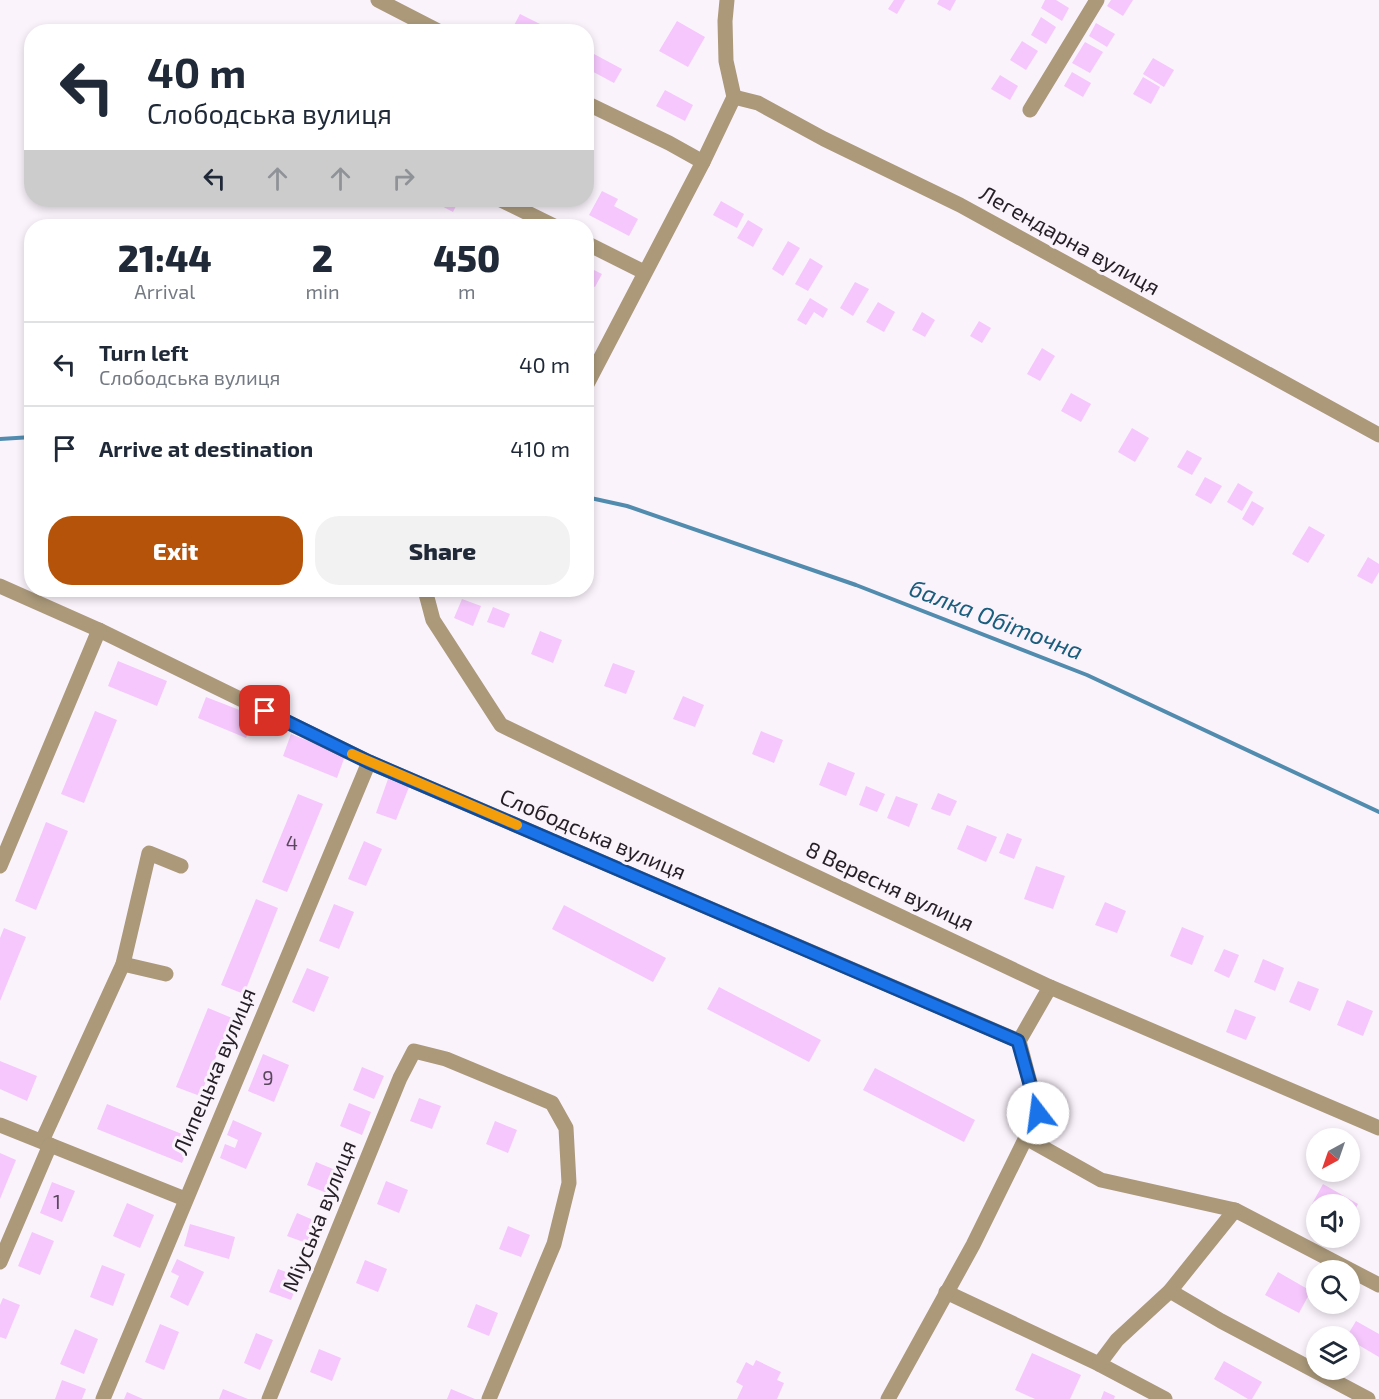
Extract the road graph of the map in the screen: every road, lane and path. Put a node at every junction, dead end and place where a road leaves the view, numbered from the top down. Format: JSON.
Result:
{"nodes":[{"id":1,"x":378,"y":0,"type":"edge"},
{"id":2,"x":727,"y":0,"type":"edge"},
{"id":3,"x":1097,"y":0,"type":"edge"},
{"id":4,"x":424,"y":24,"type":"edge"},
{"id":5,"x":734,"y":97,"type":"junction"},
{"id":6,"x":594,"y":107,"type":"edge"},
{"id":7,"x":1030,"y":110,"type":"dead end"},
{"id":8,"x":703,"y":162,"type":"junction"},
{"id":9,"x":515,"y":207,"type":"edge"},
{"id":10,"x":540,"y":219,"type":"edge"},
{"id":11,"x":594,"y":247,"type":"edge"},
{"id":12,"x":644,"y":272,"type":"junction"},
{"id":13,"x":594,"y":370,"type":"edge"},
{"id":14,"x":1379,"y":435,"type":"edge"},
{"id":15,"x":0,"y":586,"type":"edge"},
{"id":16,"x":24,"y":597,"type":"edge"},
{"id":17,"x":25,"y":597,"type":"edge"},
{"id":18,"x":427,"y":597,"type":"edge"},
{"id":19,"x":99,"y":630,"type":"junction"},
{"id":20,"x":369,"y":762,"type":"junction"},
{"id":21,"x":0,"y":866,"type":"edge"},
{"id":22,"x":181,"y":866,"type":"dead end"},
{"id":23,"x":123,"y":964,"type":"junction"},
{"id":24,"x":166,"y":974,"type":"dead end"},
{"id":25,"x":1050,"y":987,"type":"junction"},
{"id":26,"x":1018,"y":1041,"type":"junction"},
{"id":27,"x":0,"y":1125,"type":"edge"},
{"id":28,"x":1379,"y":1128,"type":"edge"},
{"id":29,"x":1026,"y":1138,"type":"junction"},
{"id":30,"x":46,"y":1143,"type":"junction"},
{"id":31,"x":185,"y":1198,"type":"junction"},
{"id":32,"x":1234,"y":1210,"type":"junction"},
{"id":33,"x":0,"y":1262,"type":"edge"},
{"id":34,"x":1379,"y":1286,"type":"edge"},
{"id":35,"x":1170,"y":1291,"type":"junction"},
{"id":36,"x":946,"y":1292,"type":"junction"},
{"id":37,"x":1099,"y":1364,"type":"junction"},
{"id":38,"x":103,"y":1399,"type":"edge"},
{"id":39,"x":269,"y":1399,"type":"edge"},
{"id":40,"x":489,"y":1399,"type":"edge"},
{"id":41,"x":888,"y":1399,"type":"edge"},
{"id":42,"x":1165,"y":1399,"type":"edge"},
{"id":43,"x":1368,"y":1399,"type":"edge"}],
"edges":[{"from":1,"to":4,"type":"street"},
{"from":2,"to":5,"type":"street"},
{"from":3,"to":7,"type":"street"},
{"from":5,"to":8,"type":"street"},
{"from":5,"to":14,"type":"street","name":"Легендарна вулиця"},
{"from":6,"to":8,"type":"street"},
{"from":8,"to":12,"type":"street"},
{"from":9,"to":10,"type":"street"},
{"from":11,"to":12,"type":"street"},
{"from":12,"to":13,"type":"street"},
{"from":15,"to":16,"type":"street","name":"Слободська вулиця"},
{"from":17,"to":19,"type":"street","name":"Слободська вулиця"},
{"from":18,"to":25,"type":"street","name":"8 Вересня вулиця"},
{"from":19,"to":20,"type":"street","name":"Слободська вулиця"},
{"from":19,"to":21,"type":"street"},
{"from":20,"to":26,"type":"street","name":"Слободська вулиця"},
{"from":20,"to":31,"type":"street","name":"Липецька вулиця"},
{"from":22,"to":23,"type":"street"},
{"from":23,"to":24,"type":"street"},
{"from":23,"to":30,"type":"street"},
{"from":25,"to":26,"type":"street"},
{"from":25,"to":28,"type":"street","name":"8 Вересня вулиця"},
{"from":26,"to":29,"type":"street"},
{"from":27,"to":30,"type":"street"},
{"from":29,"to":32,"type":"street"},
{"from":29,"to":36,"type":"street"},
{"from":30,"to":31,"type":"street"},
{"from":30,"to":33,"type":"street"},
{"from":31,"to":38,"type":"street","name":"Липецька вулиця"},
{"from":32,"to":34,"type":"street"},
{"from":32,"to":35,"type":"street"},
{"from":35,"to":37,"type":"street"},
{"from":35,"to":43,"type":"street"},
{"from":36,"to":37,"type":"street"},
{"from":36,"to":41,"type":"street"},
{"from":37,"to":42,"type":"street"},
{"from":39,"to":40,"type":"street","name":"Міуська вулиця"}]}
